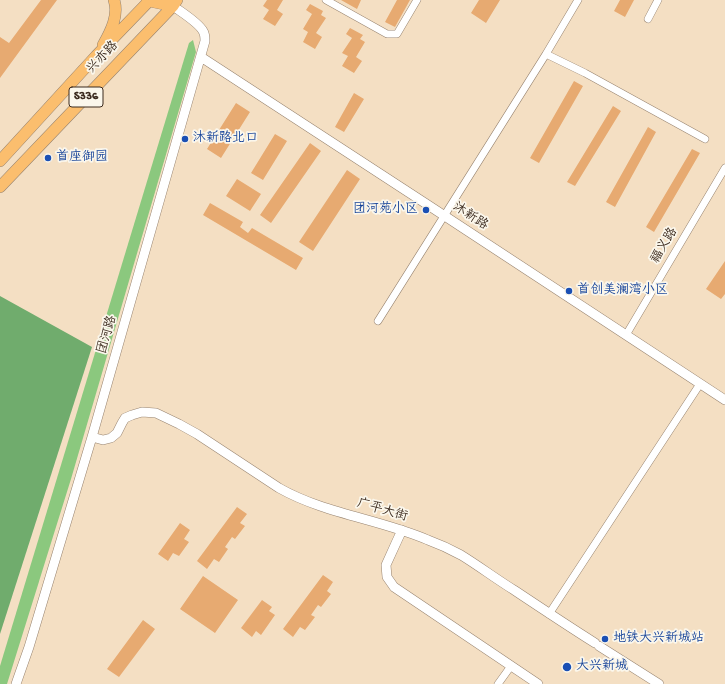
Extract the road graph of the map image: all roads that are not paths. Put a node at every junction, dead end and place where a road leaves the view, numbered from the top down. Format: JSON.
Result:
{"nodes":[{"id":1,"x":114,"y":0,"type":"edge"},
{"id":2,"x":149,"y":0,"type":"edge"},
{"id":3,"x":326,"y":0,"type":"edge"},
{"id":4,"x":417,"y":0,"type":"edge"},
{"id":5,"x":578,"y":0,"type":"edge"},
{"id":6,"x":658,"y":0,"type":"edge"},
{"id":7,"x":172,"y":2,"type":"edge"},
{"id":8,"x":648,"y":19,"type":"dead end"},
{"id":9,"x":546,"y":54,"type":"junction"},
{"id":10,"x":96,"y":56,"type":"junction"},
{"id":11,"x":201,"y":57,"type":"junction"},
{"id":12,"x":705,"y":139,"type":"dead end"},
{"id":13,"x":0,"y":161,"type":"edge"},
{"id":14,"x":725,"y":168,"type":"edge"},
{"id":15,"x":0,"y":187,"type":"edge"},
{"id":16,"x":444,"y":216,"type":"junction"},
{"id":17,"x":378,"y":321,"type":"dead end"},
{"id":18,"x":626,"y":335,"type":"junction"},
{"id":19,"x":700,"y":384,"type":"junction"},
{"id":20,"x":725,"y":400,"type":"edge"},
{"id":21,"x":92,"y":437,"type":"junction"},
{"id":22,"x":402,"y":530,"type":"junction"},
{"id":23,"x":550,"y":614,"type":"junction"},
{"id":24,"x":511,"y":666,"type":"junction"},
{"id":25,"x":16,"y":684,"type":"edge"},
{"id":26,"x":498,"y":684,"type":"edge"},
{"id":27,"x":538,"y":684,"type":"edge"},
{"id":28,"x":659,"y":684,"type":"edge"}],
"edges":[{"from":1,"to":10,"type":"main road"},
{"from":2,"to":7,"type":"main road"},
{"from":2,"to":10,"type":"main road","name":"兴亦路","number":"S336"},
{"from":3,"to":4,"type":"street"},
{"from":5,"to":9,"type":"street"},
{"from":6,"to":8,"type":"street"},
{"from":7,"to":11,"type":"street","name":"团河路"},
{"from":7,"to":15,"type":"main road","name":"兴亦路","number":"S336"},
{"from":9,"to":12,"type":"street"},
{"from":9,"to":16,"type":"street"},
{"from":10,"to":13,"type":"main road","name":"兴亦路","number":"S336"},
{"from":11,"to":16,"type":"street","name":"沐新路"},
{"from":11,"to":21,"type":"street","name":"团河路"},
{"from":14,"to":18,"type":"street","name":"福义路"},
{"from":16,"to":17,"type":"street"},
{"from":16,"to":18,"type":"street","name":"沐新路"},
{"from":18,"to":19,"type":"street","name":"沐新路"},
{"from":19,"to":20,"type":"street","name":"沐新路"},
{"from":19,"to":23,"type":"street"},
{"from":21,"to":22,"type":"street","name":"广平大街"},
{"from":21,"to":25,"type":"street","name":"团河路"},
{"from":22,"to":23,"type":"street","name":"广平大街"},
{"from":22,"to":24,"type":"street"},
{"from":23,"to":28,"type":"street","name":"广平大街"},
{"from":24,"to":26,"type":"street"},
{"from":24,"to":27,"type":"street"}]}
